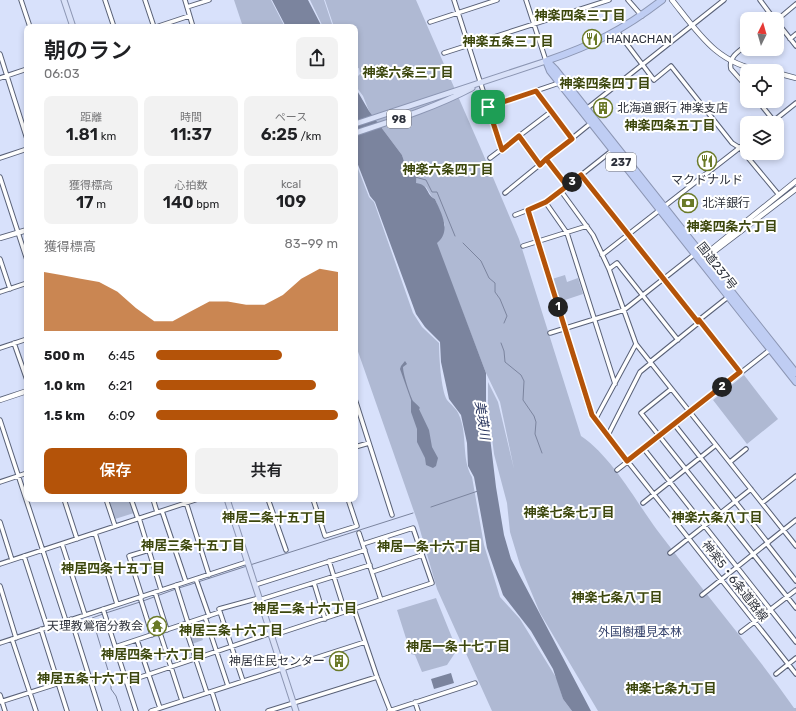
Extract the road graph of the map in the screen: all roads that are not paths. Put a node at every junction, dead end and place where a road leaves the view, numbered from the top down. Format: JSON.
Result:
{"nodes":[{"id":1,"x":21,"y":0,"type":"edge"},
{"id":2,"x":64,"y":0,"type":"edge"},
{"id":3,"x":106,"y":0,"type":"edge"},
{"id":4,"x":145,"y":0,"type":"edge"},
{"id":5,"x":184,"y":0,"type":"edge"},
{"id":6,"x":209,"y":0,"type":"edge"},
{"id":7,"x":454,"y":0,"type":"edge"},
{"id":8,"x":497,"y":0,"type":"edge"},
{"id":9,"x":526,"y":0,"type":"edge"},
{"id":10,"x":609,"y":0,"type":"edge"},
{"id":11,"x":628,"y":0,"type":"edge"},
{"id":12,"x":662,"y":0,"type":"edge"},
{"id":13,"x":672,"y":0,"type":"edge"},
{"id":14,"x":724,"y":0,"type":"edge"},
{"id":15,"x":760,"y":0,"type":"edge"},
{"id":16,"x":796,"y":5,"type":"edge"},
{"id":17,"x":187,"y":7,"type":"junction"},
{"id":18,"x":769,"y":12,"type":"edge"},
{"id":19,"x":458,"y":13,"type":"junction"},
{"id":20,"x":784,"y":15,"type":"edge"},
{"id":21,"x":190,"y":16,"type":"junction"},
{"id":22,"x":642,"y":16,"type":"junction"},
{"id":23,"x":430,"y":22,"type":"dead end"},
{"id":24,"x":29,"y":24,"type":"edge"},
{"id":25,"x":72,"y":24,"type":"edge"},
{"id":26,"x":113,"y":24,"type":"edge"},
{"id":27,"x":154,"y":24,"type":"edge"},
{"id":28,"x":165,"y":24,"type":"edge"},
{"id":29,"x":192,"y":24,"type":"edge"},
{"id":30,"x":533,"y":25,"type":"junction"},
{"id":31,"x":692,"y":25,"type":"junction"},
{"id":32,"x":617,"y":31,"type":"junction"},
{"id":33,"x":784,"y":31,"type":"edge"},
{"id":34,"x":796,"y":34,"type":"edge"},
{"id":35,"x":790,"y":39,"type":"junction"},
{"id":36,"x":469,"y":45,"type":"junction"},
{"id":37,"x":796,"y":46,"type":"edge"},
{"id":38,"x":740,"y":50,"type":"edge"},
{"id":39,"x":444,"y":53,"type":"dead end"},
{"id":40,"x":0,"y":54,"type":"edge"},
{"id":41,"x":546,"y":61,"type":"junction"},
{"id":42,"x":731,"y":61,"type":"junction"},
{"id":43,"x":642,"y":64,"type":"junction"},
{"id":44,"x":741,"y":64,"type":"edge"},
{"id":45,"x":24,"y":70,"type":"edge"},
{"id":46,"x":784,"y":75,"type":"edge"},
{"id":47,"x":7,"y":76,"type":"junction"},
{"id":48,"x":0,"y":78,"type":"edge"},
{"id":49,"x":796,"y":78,"type":"edge"},
{"id":50,"x":740,"y":79,"type":"edge"},
{"id":51,"x":482,"y":83,"type":"junction"},
{"id":52,"x":559,"y":83,"type":"junction"},
{"id":53,"x":536,"y":91,"type":"junction"},
{"id":54,"x":796,"y":103,"type":"edge"},
{"id":55,"x":488,"y":107,"type":"junction"},
{"id":56,"x":584,"y":110,"type":"junction"},
{"id":57,"x":552,"y":111,"type":"junction"},
{"id":58,"x":780,"y":116,"type":"edge"},
{"id":59,"x":593,"y":122,"type":"junction"},
{"id":60,"x":358,"y":123,"type":"edge"},
{"id":61,"x":24,"y":130,"type":"edge"},
{"id":62,"x":358,"y":132,"type":"edge"},
{"id":63,"x":519,"y":136,"type":"junction"},
{"id":64,"x":572,"y":139,"type":"junction"},
{"id":65,"x":740,"y":148,"type":"joint"},
{"id":66,"x":614,"y":149,"type":"junction"},
{"id":67,"x":24,"y":150,"type":"edge"},
{"id":68,"x":502,"y":150,"type":"junction"},
{"id":69,"x":0,"y":158,"type":"edge"},
{"id":70,"x":490,"y":158,"type":"dead end"},
{"id":71,"x":546,"y":159,"type":"junction"},
{"id":72,"x":750,"y":160,"type":"edge"},
{"id":73,"x":540,"y":165,"type":"junction"},
{"id":74,"x":581,"y":175,"type":"junction"},
{"id":75,"x":0,"y":177,"type":"edge"},
{"id":76,"x":796,"y":181,"type":"edge"},
{"id":77,"x":567,"y":186,"type":"junction"},
{"id":78,"x":796,"y":189,"type":"edge"},
{"id":79,"x":561,"y":191,"type":"junction"},
{"id":80,"x":505,"y":193,"type":"dead end"},
{"id":81,"x":778,"y":195,"type":"junction"},
{"id":82,"x":546,"y":202,"type":"junction"},
{"id":83,"x":662,"y":209,"type":"junction"},
{"id":84,"x":528,"y":210,"type":"junction"},
{"id":85,"x":515,"y":215,"type":"dead end"},
{"id":86,"x":587,"y":226,"type":"junction"},
{"id":87,"x":24,"y":231,"type":"edge"},
{"id":88,"x":18,"y":233,"type":"junction"},
{"id":89,"x":567,"y":233,"type":"junction"},
{"id":90,"x":628,"y":235,"type":"junction"},
{"id":91,"x":0,"y":238,"type":"edge"},
{"id":92,"x":537,"y":242,"type":"junction"},
{"id":93,"x":523,"y":246,"type":"dead end"},
{"id":94,"x":24,"y":251,"type":"edge"},
{"id":95,"x":602,"y":255,"type":"junction"},
{"id":96,"x":700,"y":257,"type":"junction"},
{"id":97,"x":0,"y":259,"type":"edge"},
{"id":98,"x":609,"y":269,"type":"junction"},
{"id":99,"x":663,"y":280,"type":"junction"},
{"id":100,"x":24,"y":284,"type":"edge"},
{"id":101,"x":10,"y":289,"type":"junction"},
{"id":102,"x":0,"y":292,"type":"edge"},
{"id":103,"x":643,"y":296,"type":"junction"},
{"id":104,"x":728,"y":297,"type":"junction"},
{"id":105,"x":624,"y":310,"type":"junction"},
{"id":106,"x":594,"y":319,"type":"junction"},
{"id":107,"x":698,"y":321,"type":"junction"},
{"id":108,"x":565,"y":328,"type":"junction"},
{"id":109,"x":550,"y":333,"type":"dead end"},
{"id":110,"x":24,"y":340,"type":"edge"},
{"id":111,"x":678,"y":340,"type":"junction"},
{"id":112,"x":14,"y":344,"type":"junction"},
{"id":113,"x":636,"y":344,"type":"junction"},
{"id":114,"x":0,"y":348,"type":"edge"},
{"id":115,"x":771,"y":348,"type":"junction"},
{"id":116,"x":651,"y":363,"type":"junction"},
{"id":117,"x":24,"y":372,"type":"edge"},
{"id":118,"x":740,"y":372,"type":"junction"},
{"id":119,"x":796,"y":373,"type":"edge"},
{"id":120,"x":796,"y":382,"type":"edge"},
{"id":121,"x":614,"y":384,"type":"junction"},
{"id":122,"x":671,"y":389,"type":"junction"},
{"id":123,"x":24,"y":392,"type":"edge"},
{"id":124,"x":0,"y":400,"type":"edge"},
{"id":125,"x":358,"y":408,"type":"edge"},
{"id":126,"x":690,"y":412,"type":"junction"},
{"id":127,"x":0,"y":420,"type":"edge"},
{"id":128,"x":595,"y":420,"type":"junction"},
{"id":129,"x":674,"y":424,"type":"junction"},
{"id":130,"x":608,"y":435,"type":"junction"},
{"id":131,"x":659,"y":436,"type":"junction"},
{"id":132,"x":369,"y":443,"type":"junction"},
{"id":133,"x":716,"y":445,"type":"junction"},
{"id":134,"x":358,"y":446,"type":"edge"},
{"id":135,"x":644,"y":449,"type":"junction"},
{"id":136,"x":746,"y":449,"type":"dead end"},
{"id":137,"x":701,"y":457,"type":"junction"},
{"id":138,"x":627,"y":461,"type":"junction"},
{"id":139,"x":730,"y":462,"type":"junction"},
{"id":140,"x":686,"y":469,"type":"junction"},
{"id":141,"x":617,"y":470,"type":"dead end"},
{"id":142,"x":24,"y":474,"type":"edge"},
{"id":143,"x":18,"y":476,"type":"junction"},
{"id":144,"x":796,"y":476,"type":"edge"},
{"id":145,"x":0,"y":482,"type":"edge"},
{"id":146,"x":670,"y":482,"type":"junction"},
{"id":147,"x":751,"y":489,"type":"junction"},
{"id":148,"x":24,"y":494,"type":"edge"},
{"id":149,"x":653,"y":495,"type":"junction"},
{"id":150,"x":735,"y":501,"type":"junction"},
{"id":151,"x":26,"y":502,"type":"edge"},
{"id":152,"x":67,"y":502,"type":"edge"},
{"id":153,"x":107,"y":502,"type":"edge"},
{"id":154,"x":132,"y":502,"type":"edge"},
{"id":155,"x":154,"y":502,"type":"edge"},
{"id":156,"x":183,"y":502,"type":"edge"},
{"id":157,"x":185,"y":502,"type":"edge"},
{"id":158,"x":228,"y":502,"type":"edge"},
{"id":159,"x":269,"y":502,"type":"edge"},
{"id":160,"x":314,"y":502,"type":"edge"},
{"id":161,"x":349,"y":502,"type":"edge"},
{"id":162,"x":643,"y":503,"type":"dead end"},
{"id":163,"x":762,"y":503,"type":"junction"},
{"id":164,"x":162,"y":511,"type":"junction"},
{"id":165,"x":157,"y":512,"type":"junction"},
{"id":166,"x":720,"y":513,"type":"junction"},
{"id":167,"x":392,"y":516,"type":"dead end"},
{"id":168,"x":138,"y":518,"type":"junction"},
{"id":169,"x":796,"y":520,"type":"edge"},
{"id":170,"x":0,"y":522,"type":"edge"},
{"id":171,"x":704,"y":525,"type":"junction"},
{"id":172,"x":115,"y":526,"type":"junction"},
{"id":173,"x":784,"y":530,"type":"junction"},
{"id":174,"x":94,"y":533,"type":"junction"},
{"id":175,"x":359,"y":533,"type":"dead end"},
{"id":176,"x":77,"y":538,"type":"junction"},
{"id":177,"x":688,"y":538,"type":"junction"},
{"id":178,"x":62,"y":544,"type":"junction"},
{"id":179,"x":363,"y":544,"type":"junction"},
{"id":180,"x":767,"y":544,"type":"junction"},
{"id":181,"x":796,"y":546,"type":"edge"},
{"id":182,"x":42,"y":550,"type":"junction"},
{"id":183,"x":148,"y":550,"type":"junction"},
{"id":184,"x":286,"y":550,"type":"dead end"},
{"id":185,"x":365,"y":550,"type":"junction"},
{"id":186,"x":670,"y":553,"type":"dead end"},
{"id":187,"x":422,"y":555,"type":"junction"},
{"id":188,"x":753,"y":555,"type":"junction"},
{"id":189,"x":24,"y":556,"type":"junction"},
{"id":190,"x":12,"y":560,"type":"junction"},
{"id":191,"x":329,"y":561,"type":"junction"},
{"id":192,"x":247,"y":562,"type":"junction"},
{"id":193,"x":0,"y":564,"type":"edge"},
{"id":194,"x":370,"y":565,"type":"junction"},
{"id":195,"x":737,"y":567,"type":"junction"},
{"id":196,"x":372,"y":572,"type":"junction"},
{"id":197,"x":209,"y":575,"type":"junction"},
{"id":198,"x":333,"y":577,"type":"junction"},
{"id":199,"x":196,"y":579,"type":"junction"},
{"id":200,"x":722,"y":580,"type":"junction"},
{"id":201,"x":796,"y":581,"type":"edge"},
{"id":202,"x":186,"y":582,"type":"junction"},
{"id":203,"x":314,"y":583,"type":"junction"},
{"id":204,"x":176,"y":585,"type":"junction"},
{"id":205,"x":255,"y":585,"type":"junction"},
{"id":206,"x":0,"y":586,"type":"edge"},
{"id":207,"x":161,"y":590,"type":"junction"},
{"id":208,"x":796,"y":590,"type":"edge"},
{"id":209,"x":154,"y":592,"type":"junction"},
{"id":210,"x":702,"y":595,"type":"dead end"},
{"id":211,"x":141,"y":597,"type":"junction"},
{"id":212,"x":787,"y":597,"type":"junction"},
{"id":213,"x":259,"y":599,"type":"junction"},
{"id":214,"x":381,"y":600,"type":"junction"},
{"id":215,"x":117,"y":604,"type":"junction"},
{"id":216,"x":796,"y":608,"type":"edge"},
{"id":217,"x":103,"y":609,"type":"junction"},
{"id":218,"x":354,"y":609,"type":"junction"},
{"id":219,"x":771,"y":610,"type":"junction"},
{"id":220,"x":220,"y":612,"type":"junction"},
{"id":221,"x":345,"y":612,"type":"junction"},
{"id":222,"x":85,"y":615,"type":"junction"},
{"id":223,"x":207,"y":617,"type":"junction"},
{"id":224,"x":325,"y":619,"type":"junction"},
{"id":225,"x":71,"y":620,"type":"junction"},
{"id":226,"x":66,"y":621,"type":"junction"},
{"id":227,"x":754,"y":622,"type":"junction"},
{"id":228,"x":186,"y":624,"type":"junction"},
{"id":229,"x":47,"y":627,"type":"junction"},
{"id":230,"x":41,"y":629,"type":"junction"},
{"id":231,"x":167,"y":630,"type":"junction"},
{"id":232,"x":742,"y":632,"type":"dead end"},
{"id":233,"x":160,"y":633,"type":"junction"},
{"id":234,"x":271,"y":634,"type":"junction"},
{"id":235,"x":152,"y":635,"type":"junction"},
{"id":236,"x":14,"y":638,"type":"junction"},
{"id":237,"x":137,"y":640,"type":"junction"},
{"id":238,"x":365,"y":642,"type":"junction"},
{"id":239,"x":796,"y":642,"type":"edge"},
{"id":240,"x":0,"y":643,"type":"edge"},
{"id":241,"x":231,"y":646,"type":"junction"},
{"id":242,"x":115,"y":647,"type":"junction"},
{"id":243,"x":216,"y":651,"type":"junction"},
{"id":244,"x":196,"y":657,"type":"junction"},
{"id":245,"x":796,"y":658,"type":"edge"},
{"id":246,"x":788,"y":664,"type":"junction"},
{"id":247,"x":171,"y":667,"type":"junction"},
{"id":248,"x":282,"y":668,"type":"junction"},
{"id":249,"x":88,"y":674,"type":"junction"},
{"id":250,"x":149,"y":674,"type":"junction"},
{"id":251,"x":776,"y":674,"type":"dead end"},
{"id":252,"x":796,"y":674,"type":"edge"},
{"id":253,"x":377,"y":677,"type":"junction"},
{"id":254,"x":243,"y":681,"type":"junction"},
{"id":255,"x":126,"y":682,"type":"junction"},
{"id":256,"x":475,"y":683,"type":"dead end"},
{"id":257,"x":58,"y":684,"type":"junction"},
{"id":258,"x":228,"y":686,"type":"junction"},
{"id":259,"x":212,"y":692,"type":"junction"},
{"id":260,"x":30,"y":693,"type":"junction"},
{"id":261,"x":207,"y":693,"type":"junction"},
{"id":262,"x":0,"y":695,"type":"edge"},
{"id":263,"x":182,"y":701,"type":"junction"},
{"id":264,"x":1,"y":702,"type":"edge"},
{"id":265,"x":416,"y":702,"type":"junction"},
{"id":266,"x":293,"y":703,"type":"junction"},
{"id":267,"x":160,"y":708,"type":"junction"},
{"id":268,"x":5,"y":711,"type":"edge"},
{"id":269,"x":36,"y":711,"type":"edge"},
{"id":270,"x":67,"y":711,"type":"edge"},
{"id":271,"x":100,"y":711,"type":"edge"},
{"id":272,"x":136,"y":711,"type":"edge"},
{"id":273,"x":151,"y":711,"type":"edge"},
{"id":274,"x":218,"y":711,"type":"edge"},
{"id":275,"x":268,"y":711,"type":"edge"},
{"id":276,"x":296,"y":711,"type":"edge"},
{"id":277,"x":389,"y":711,"type":"edge"},
{"id":278,"x":418,"y":711,"type":"edge"}],
"edges":[{"from":1,"to":24,"type":"street"},
{"from":2,"to":25,"type":"main road"},
{"from":3,"to":26,"type":"street"},
{"from":4,"to":27,"type":"street"},
{"from":5,"to":17,"type":"street"},
{"from":6,"to":17,"type":"street"},
{"from":7,"to":19,"type":"street"},
{"from":8,"to":19,"type":"street"},
{"from":9,"to":30,"type":"street"},
{"from":10,"to":30,"type":"street"},
{"from":11,"to":22,"type":"street"},
{"from":12,"to":22,"type":"highway"},
{"from":13,"to":31,"type":"street"},
{"from":14,"to":31,"type":"street"},
{"from":15,"to":18,"type":"street"},
{"from":16,"to":20,"type":"street"},
{"from":17,"to":21,"type":"street"},
{"from":19,"to":23,"type":"street"},
{"from":19,"to":36,"type":"street"},
{"from":21,"to":28,"type":"street"},
{"from":21,"to":29,"type":"street"},
{"from":22,"to":32,"type":"highway"},
{"from":30,"to":36,"type":"street"},
{"from":30,"to":41,"type":"street"},
{"from":31,"to":42,"type":"street"},
{"from":31,"to":43,"type":"street"},
{"from":32,"to":41,"type":"highway"},
{"from":32,"to":43,"type":"street"},
{"from":33,"to":35,"type":"street"},
{"from":34,"to":35,"type":"street"},
{"from":35,"to":37,"type":"street"},
{"from":36,"to":39,"type":"street"},
{"from":36,"to":51,"type":"street"},
{"from":38,"to":42,"type":"street"},
{"from":40,"to":47,"type":"street"},
{"from":41,"to":51,"type":"main road","number":"98"},
{"from":41,"to":52,"type":"highway","name":"国道237号","number":"237"},
{"from":41,"to":56,"type":"highway","name":"国道237号","number":"237"},
{"from":42,"to":44,"type":"street"},
{"from":42,"to":50,"type":"street"},
{"from":43,"to":56,"type":"street"},
{"from":43,"to":65,"type":"street"},
{"from":45,"to":47,"type":"street"},
{"from":46,"to":49,"type":"street"},
{"from":47,"to":48,"type":"street"},
{"from":47,"to":61,"type":"street"},
{"from":51,"to":55,"type":"street"},
{"from":51,"to":60,"type":"main road","number":"98"},
{"from":51,"to":62,"type":"main road","number":"98"},
{"from":52,"to":53,"type":"street"},
{"from":52,"to":56,"type":"highway","name":"国道237号","number":"237"},
{"from":53,"to":55,"type":"street"},
{"from":53,"to":57,"type":"street"},
{"from":54,"to":58,"type":"street"},
{"from":55,"to":68,"type":"street"},
{"from":56,"to":59,"type":"highway","name":"国道237号","number":"237"},
{"from":57,"to":63,"type":"street"},
{"from":57,"to":64,"type":"street"},
{"from":59,"to":64,"type":"street"},
{"from":59,"to":66,"type":"highway","name":"国道237号","number":"237"},
{"from":63,"to":68,"type":"street"},
{"from":63,"to":73,"type":"street"},
{"from":64,"to":71,"type":"street"},
{"from":65,"to":83,"type":"street"},
{"from":66,"to":74,"type":"street"},
{"from":66,"to":83,"type":"highway","name":"国道237号","number":"237"},
{"from":67,"to":69,"type":"street"},
{"from":68,"to":70,"type":"street"},
{"from":71,"to":73,"type":"street"},
{"from":71,"to":77,"type":"street"},
{"from":72,"to":81,"type":"street"},
{"from":73,"to":80,"type":"street"},
{"from":74,"to":77,"type":"street"},
{"from":74,"to":90,"type":"street"},
{"from":75,"to":88,"type":"street"},
{"from":76,"to":81,"type":"street"},
{"from":77,"to":79,"type":"street"},
{"from":78,"to":96,"type":"street"},
{"from":79,"to":82,"type":"street"},
{"from":79,"to":86,"type":"street"},
{"from":81,"to":96,"type":"street"},
{"from":82,"to":84,"type":"street"},
{"from":82,"to":89,"type":"street"},
{"from":83,"to":90,"type":"street"},
{"from":83,"to":96,"type":"highway","name":"国道237号","number":"237"},
{"from":84,"to":85,"type":"street"},
{"from":84,"to":92,"type":"street","name":"神楽5・6条道路線"},
{"from":86,"to":89,"type":"street"},
{"from":86,"to":95,"type":"street"},
{"from":87,"to":88,"type":"street"},
{"from":88,"to":91,"type":"street"},
{"from":88,"to":94,"type":"street"},
{"from":89,"to":92,"type":"street"},
{"from":89,"to":106,"type":"street"},
{"from":90,"to":95,"type":"street"},
{"from":90,"to":99,"type":"street"},
{"from":92,"to":93,"type":"street"},
{"from":92,"to":108,"type":"street","name":"神楽5・6条道路線"},
{"from":95,"to":98,"type":"street"},
{"from":96,"to":99,"type":"street"},
{"from":96,"to":104,"type":"highway","name":"国道237号","number":"237"},
{"from":96,"to":115,"type":"highway","name":"国道237号","number":"237"},
{"from":97,"to":101,"type":"street"},
{"from":98,"to":103,"type":"street"},
{"from":98,"to":105,"type":"street"},
{"from":99,"to":103,"type":"street"},
{"from":99,"to":107,"type":"street"},
{"from":100,"to":101,"type":"street"},
{"from":101,"to":102,"type":"street"},
{"from":103,"to":105,"type":"street"},
{"from":103,"to":111,"type":"street"},
{"from":104,"to":107,"type":"street"},
{"from":104,"to":115,"type":"highway","name":"国道237号","number":"237"},
{"from":105,"to":106,"type":"street"},
{"from":105,"to":113,"type":"street"},
{"from":106,"to":108,"type":"street"},
{"from":106,"to":121,"type":"street"},
{"from":107,"to":111,"type":"street"},
{"from":107,"to":118,"type":"street"},
{"from":108,"to":109,"type":"street"},
{"from":108,"to":128,"type":"street","name":"神楽5・6条道路線"},
{"from":110,"to":112,"type":"street"},
{"from":111,"to":116,"type":"street"},
{"from":112,"to":114,"type":"street"},
{"from":112,"to":117,"type":"street"},
{"from":113,"to":116,"type":"street"},
{"from":113,"to":121,"type":"street"},
{"from":115,"to":118,"type":"street"},
{"from":115,"to":119,"type":"highway","name":"国道237号","number":"237"},
{"from":115,"to":120,"type":"highway","name":"国道237号","number":"237"},
{"from":116,"to":122,"type":"street"},
{"from":116,"to":130,"type":"street"},
{"from":118,"to":126,"type":"street"},
{"from":121,"to":128,"type":"street"},
{"from":122,"to":126,"type":"street"},
{"from":122,"to":131,"type":"street"},
{"from":123,"to":124,"type":"street"},
{"from":125,"to":132,"type":"street"},
{"from":126,"to":129,"type":"street"},
{"from":126,"to":133,"type":"street"},
{"from":127,"to":143,"type":"street"},
{"from":128,"to":130,"type":"street","name":"神楽5・6条道路線"},
{"from":129,"to":131,"type":"street"},
{"from":129,"to":137,"type":"street"},
{"from":130,"to":138,"type":"street","name":"神楽5・6条道路線"},
{"from":131,"to":135,"type":"street"},
{"from":131,"to":140,"type":"street"},
{"from":132,"to":134,"type":"street"},
{"from":132,"to":167,"type":"street"},
{"from":133,"to":137,"type":"street"},
{"from":133,"to":139,"type":"street"},
{"from":135,"to":138,"type":"street"},
{"from":135,"to":146,"type":"street"},
{"from":136,"to":139,"type":"street"},
{"from":137,"to":140,"type":"street"},
{"from":137,"to":150,"type":"street"},
{"from":138,"to":141,"type":"street"},
{"from":138,"to":149,"type":"street","name":"神楽5・6条道路線"},
{"from":139,"to":147,"type":"street"},
{"from":140,"to":146,"type":"street"},
{"from":140,"to":166,"type":"street"},
{"from":142,"to":143,"type":"street"},
{"from":143,"to":145,"type":"street"},
{"from":143,"to":148,"type":"street"},
{"from":144,"to":163,"type":"street"},
{"from":146,"to":149,"type":"street"},
{"from":146,"to":171,"type":"street"},
{"from":147,"to":150,"type":"street"},
{"from":147,"to":163,"type":"street"},
{"from":149,"to":162,"type":"street"},
{"from":149,"to":177,"type":"street","name":"神楽5・6条道路線"},
{"from":150,"to":166,"type":"street"},
{"from":150,"to":180,"type":"street"},
{"from":151,"to":182,"type":"street"},
{"from":152,"to":176,"type":"street"},
{"from":153,"to":172,"type":"street"},
{"from":154,"to":168,"type":"street"},
{"from":155,"to":165,"type":"street"},
{"from":156,"to":164,"type":"street"},
{"from":157,"to":197,"type":"street"},
{"from":158,"to":192,"type":"main road"},
{"from":159,"to":184,"type":"street"},
{"from":160,"to":161,"type":"street"},
{"from":163,"to":173,"type":"street"},
{"from":164,"to":165,"type":"street"},
{"from":164,"to":202,"type":"street"},
{"from":165,"to":168,"type":"street"},
{"from":166,"to":171,"type":"street"},
{"from":166,"to":188,"type":"street"},
{"from":168,"to":172,"type":"street"},
{"from":168,"to":183,"type":"street"},
{"from":169,"to":173,"type":"street"},
{"from":170,"to":190,"type":"street"},
{"from":171,"to":177,"type":"street"},
{"from":171,"to":195,"type":"street"},
{"from":172,"to":174,"type":"street"},
{"from":173,"to":180,"type":"street"},
{"from":173,"to":181,"type":"street"},
{"from":174,"to":176,"type":"street"},
{"from":174,"to":215,"type":"street"},
{"from":175,"to":179,"type":"street"},
{"from":176,"to":178,"type":"street"},
{"from":177,"to":186,"type":"street"},
{"from":177,"to":200,"type":"street","name":"神楽5・6条道路線"},
{"from":178,"to":182,"type":"street"},
{"from":178,"to":222,"type":"street"},
{"from":179,"to":185,"type":"street"},
{"from":179,"to":187,"type":"street"},
{"from":180,"to":188,"type":"street"},
{"from":180,"to":201,"type":"street"},
{"from":182,"to":189,"type":"street"},
{"from":182,"to":226,"type":"street"},
{"from":183,"to":207,"type":"street"},
{"from":183,"to":211,"type":"street"},
{"from":185,"to":191,"type":"street"},
{"from":185,"to":194,"type":"street"},
{"from":187,"to":196,"type":"street"},
{"from":187,"to":214,"type":"street"},
{"from":188,"to":195,"type":"street"},
{"from":188,"to":212,"type":"street"},
{"from":189,"to":190,"type":"street"},
{"from":189,"to":229,"type":"street"},
{"from":190,"to":193,"type":"street"},
{"from":191,"to":198,"type":"street"},
{"from":191,"to":205,"type":"street"},
{"from":192,"to":197,"type":"street"},
{"from":192,"to":205,"type":"main road"},
{"from":194,"to":196,"type":"street"},
{"from":194,"to":198,"type":"street"},
{"from":195,"to":200,"type":"street"},
{"from":195,"to":219,"type":"street"},
{"from":196,"to":214,"type":"street"},
{"from":197,"to":199,"type":"street"},
{"from":198,"to":203,"type":"street"},
{"from":198,"to":221,"type":"street"},
{"from":199,"to":202,"type":"street"},
{"from":199,"to":223,"type":"street"},
{"from":200,"to":210,"type":"street"},
{"from":200,"to":227,"type":"street","name":"神楽5・6条道路線"},
{"from":202,"to":204,"type":"street"},
{"from":203,"to":213,"type":"street"},
{"from":203,"to":224,"type":"street"},
{"from":204,"to":207,"type":"street"},
{"from":204,"to":228,"type":"street"},
{"from":205,"to":213,"type":"main road"},
{"from":206,"to":236,"type":"street"},
{"from":207,"to":209,"type":"street"},
{"from":208,"to":212,"type":"street"},
{"from":209,"to":211,"type":"street"},
{"from":209,"to":231,"type":"street"},
{"from":211,"to":215,"type":"street"},
{"from":211,"to":235,"type":"street"},
{"from":212,"to":216,"type":"street"},
{"from":212,"to":219,"type":"street"},
{"from":213,"to":220,"type":"street"},
{"from":213,"to":234,"type":"main road"},
{"from":214,"to":218,"type":"street"},
{"from":215,"to":217,"type":"street"},
{"from":217,"to":222,"type":"street"},
{"from":217,"to":242,"type":"street"},
{"from":218,"to":221,"type":"street"},
{"from":218,"to":238,"type":"street"},
{"from":219,"to":227,"type":"street"},
{"from":219,"to":239,"type":"street"},
{"from":220,"to":223,"type":"street"},
{"from":220,"to":241,"type":"street"},
{"from":221,"to":224,"type":"street"},
{"from":222,"to":225,"type":"street"},
{"from":223,"to":228,"type":"street"},
{"from":223,"to":243,"type":"street"},
{"from":224,"to":234,"type":"street"},
{"from":225,"to":226,"type":"street"},
{"from":225,"to":249,"type":"street"},
{"from":226,"to":229,"type":"street"},
{"from":227,"to":232,"type":"street"},
{"from":227,"to":246,"type":"street","name":"神楽5・6条道路線"},
{"from":228,"to":231,"type":"street"},
{"from":228,"to":244,"type":"street"},
{"from":229,"to":230,"type":"street"},
{"from":230,"to":236,"type":"street"},
{"from":230,"to":257,"type":"street"},
{"from":231,"to":233,"type":"street"},
{"from":233,"to":235,"type":"street"},
{"from":233,"to":247,"type":"street"},
{"from":234,"to":241,"type":"street"},
{"from":234,"to":248,"type":"main road"},
{"from":235,"to":237,"type":"street"},
{"from":236,"to":240,"type":"street"},
{"from":236,"to":260,"type":"street"},
{"from":237,"to":242,"type":"street"},
{"from":237,"to":250,"type":"street"},
{"from":238,"to":248,"type":"street"},
{"from":238,"to":253,"type":"street"},
{"from":241,"to":243,"type":"street"},
{"from":241,"to":254,"type":"street"},
{"from":242,"to":255,"type":"street"},
{"from":243,"to":244,"type":"street"},
{"from":243,"to":258,"type":"street"},
{"from":244,"to":247,"type":"street"},
{"from":244,"to":261,"type":"street"},
{"from":245,"to":246,"type":"street"},
{"from":246,"to":251,"type":"street"},
{"from":246,"to":252,"type":"street","name":"神楽5・6条道路線"},
{"from":247,"to":250,"type":"street"},
{"from":247,"to":263,"type":"street"},
{"from":248,"to":254,"type":"street"},
{"from":248,"to":266,"type":"main road"},
{"from":249,"to":257,"type":"street"},
{"from":249,"to":271,"type":"street"},
{"from":250,"to":255,"type":"street"},
{"from":250,"to":267,"type":"street"},
{"from":253,"to":266,"type":"street"},
{"from":253,"to":277,"type":"street"},
{"from":254,"to":258,"type":"street"},
{"from":255,"to":272,"type":"street"},
{"from":256,"to":265,"type":"street"},
{"from":257,"to":260,"type":"street"},
{"from":257,"to":270,"type":"street"},
{"from":258,"to":259,"type":"street"},
{"from":259,"to":261,"type":"street"},
{"from":259,"to":274,"type":"street"},
{"from":260,"to":264,"type":"street"},
{"from":260,"to":269,"type":"street"},
{"from":261,"to":263,"type":"street"},
{"from":262,"to":264,"type":"street"},
{"from":263,"to":267,"type":"street"},
{"from":264,"to":268,"type":"street"},
{"from":265,"to":277,"type":"street"},
{"from":265,"to":278,"type":"street"},
{"from":266,"to":275,"type":"street"},
{"from":266,"to":276,"type":"main road"},
{"from":267,"to":273,"type":"street"}]}
